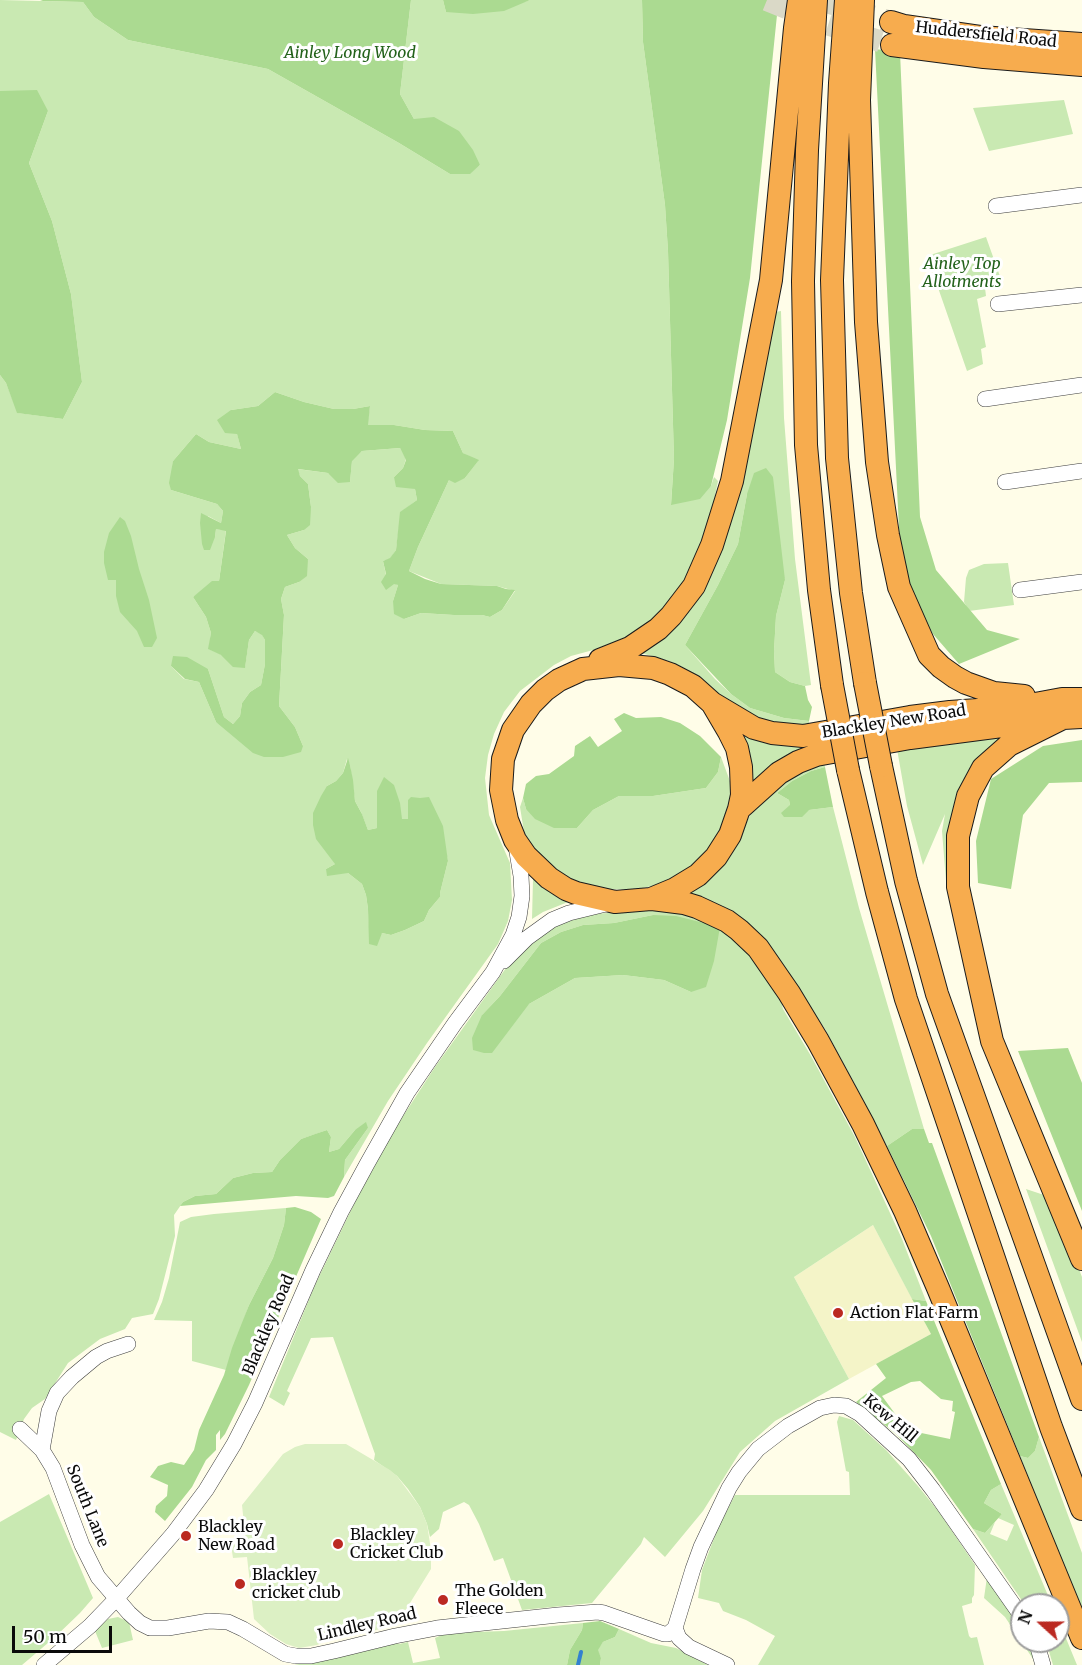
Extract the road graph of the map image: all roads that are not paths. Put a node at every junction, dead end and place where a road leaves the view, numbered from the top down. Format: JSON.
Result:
{"nodes":[{"id":1,"x":799,"y":0,"type":"edge"},
{"id":2,"x":816,"y":0,"type":"edge"},
{"id":3,"x":846,"y":0,"type":"edge"},
{"id":4,"x":863,"y":0,"type":"edge"},
{"id":5,"x":1082,"y":33,"type":"edge"},
{"id":6,"x":1082,"y":44,"type":"edge"},
{"id":7,"x":892,"y":45,"type":"tunnel mouth"},
{"id":8,"x":1082,"y":65,"type":"edge"},
{"id":9,"x":1082,"y":195,"type":"edge"},
{"id":10,"x":996,"y":206,"type":"dead end"},
{"id":11,"x":1082,"y":295,"type":"edge"},
{"id":12,"x":998,"y":304,"type":"dead end"},
{"id":13,"x":1082,"y":385,"type":"edge"},
{"id":14,"x":985,"y":399,"type":"dead end"},
{"id":15,"x":1082,"y":471,"type":"edge"},
{"id":16,"x":1004,"y":482,"type":"dead end"},
{"id":17,"x":1082,"y":582,"type":"edge"},
{"id":18,"x":1020,"y":590,"type":"dead end"},
{"id":19,"x":583,"y":669,"type":"junction"},
{"id":20,"x":712,"y":703,"type":"junction"},
{"id":21,"x":1072,"y":708,"type":"edge"},
{"id":22,"x":739,"y":809,"type":"junction"},
{"id":23,"x":515,"y":840,"type":"junction"},
{"id":24,"x":651,"y":899,"type":"junction"},
{"id":25,"x":615,"y":902,"type":"junction"},
{"id":26,"x":493,"y":972,"type":"junction"},
{"id":27,"x":1082,"y":1259,"type":"edge"},
{"id":28,"x":128,"y":1344,"type":"dead end"},
{"id":29,"x":1082,"y":1399,"type":"edge"},
{"id":30,"x":20,"y":1429,"type":"dead end"},
{"id":31,"x":42,"y":1449,"type":"junction"},
{"id":32,"x":1082,"y":1509,"type":"edge"},
{"id":33,"x":117,"y":1599,"type":"junction"},
{"id":34,"x":1010,"y":1600,"type":"edge"},
{"id":35,"x":675,"y":1628,"type":"junction"},
{"id":36,"x":1082,"y":1638,"type":"edge"},
{"id":37,"x":44,"y":1665,"type":"edge"},
{"id":38,"x":727,"y":1665,"type":"edge"}],
"edges":[{"from":1,"to":19,"type":"highway"},
{"from":2,"to":32,"type":"highway","bridge":true},
{"from":3,"to":29,"type":"highway","bridge":true},
{"from":4,"to":21,"type":"highway"},
{"from":5,"to":6,"type":"highway","name":"Huddersfield Road"},
{"from":7,"to":8,"type":"highway","name":"Huddersfield Road"},
{"from":9,"to":10,"type":"street"},
{"from":11,"to":12,"type":"street"},
{"from":13,"to":14,"type":"street"},
{"from":15,"to":16,"type":"street"},
{"from":17,"to":18,"type":"street"},
{"from":19,"to":20,"type":"highway","name":"Blackley New Road"},
{"from":19,"to":23,"type":"highway","name":"Blackley New Road"},
{"from":20,"to":21,"type":"highway","name":"Blackley New Road"},
{"from":20,"to":22,"type":"highway","name":"Blackley New Road"},
{"from":21,"to":22,"type":"highway","name":"Blackley New Road"},
{"from":21,"to":27,"type":"highway"},
{"from":22,"to":24,"type":"highway","name":"Blackley New Road"},
{"from":23,"to":25,"type":"highway","name":"Blackley New Road"},
{"from":23,"to":26,"type":"street","name":"Blackley Road"},
{"from":24,"to":25,"type":"highway","name":"Blackley New Road"},
{"from":24,"to":36,"type":"highway"},
{"from":25,"to":26,"type":"street","name":"Blackley Road"},
{"from":26,"to":33,"type":"street","name":"Blackley Road"},
{"from":28,"to":31,"type":"street"},
{"from":30,"to":31,"type":"street","name":"South Lane"},
{"from":31,"to":33,"type":"street","name":"South Lane"},
{"from":33,"to":35,"type":"street","name":"Lindley Road"},
{"from":33,"to":37,"type":"street","name":"Blackley Road"},
{"from":34,"to":35,"type":"street","name":"Kew Hill"},
{"from":35,"to":38,"type":"street"}]}
